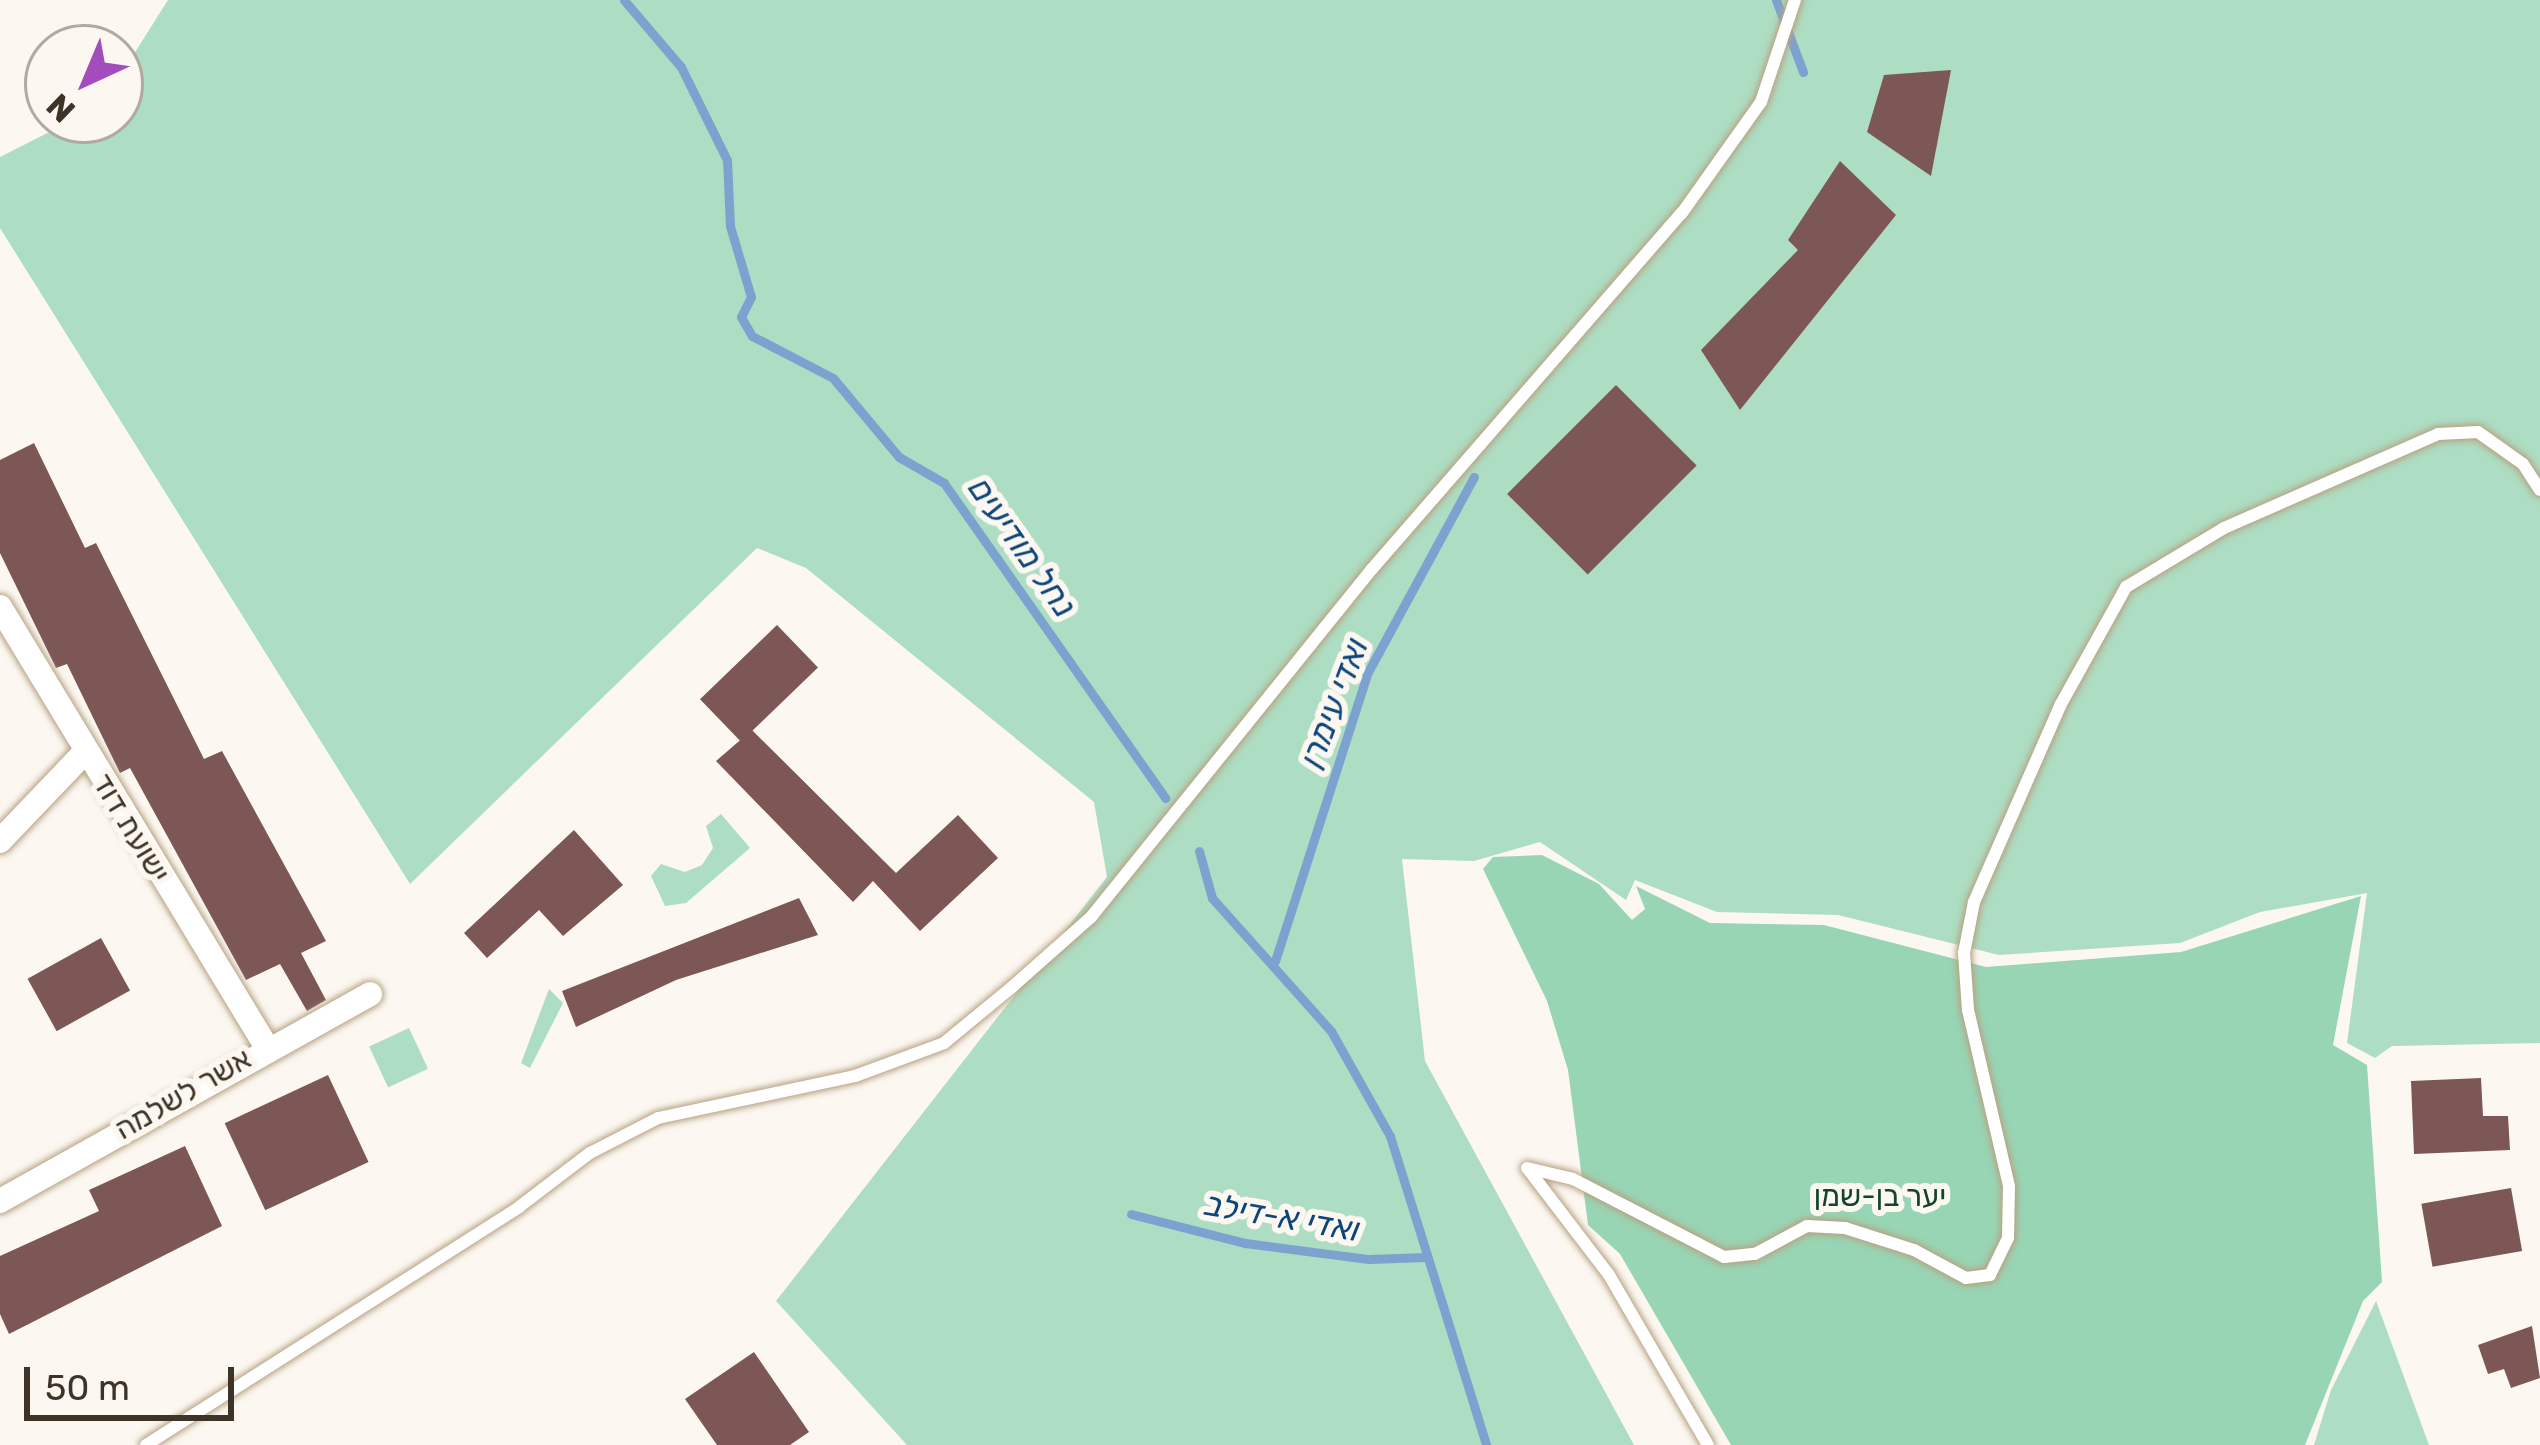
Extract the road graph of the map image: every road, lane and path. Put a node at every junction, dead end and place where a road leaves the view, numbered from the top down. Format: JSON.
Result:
{"nodes":[{"id":1,"x":1795,"y":0,"type":"edge"},
{"id":2,"x":2540,"y":490,"type":"edge"},
{"id":3,"x":0,"y":607,"type":"edge"},
{"id":4,"x":85,"y":752,"type":"junction"},
{"id":5,"x":0,"y":841,"type":"edge"},
{"id":6,"x":370,"y":994,"type":"dead end"},
{"id":7,"x":266,"y":1046,"type":"junction"},
{"id":8,"x":0,"y":1201,"type":"edge"},
{"id":9,"x":146,"y":1445,"type":"edge"},
{"id":10,"x":1708,"y":1445,"type":"edge"}],
"edges":[{"from":1,"to":9,"type":"lane"},
{"from":2,"to":10,"type":"lane"},
{"from":3,"to":4,"type":"street","name":"ישועת דוד"},
{"from":4,"to":5,"type":"street"},
{"from":4,"to":7,"type":"street","name":"ישועת דוד"},
{"from":6,"to":7,"type":"street","name":"אשר לשלמה"},
{"from":7,"to":8,"type":"street","name":"אשר לשלמה"}]}
